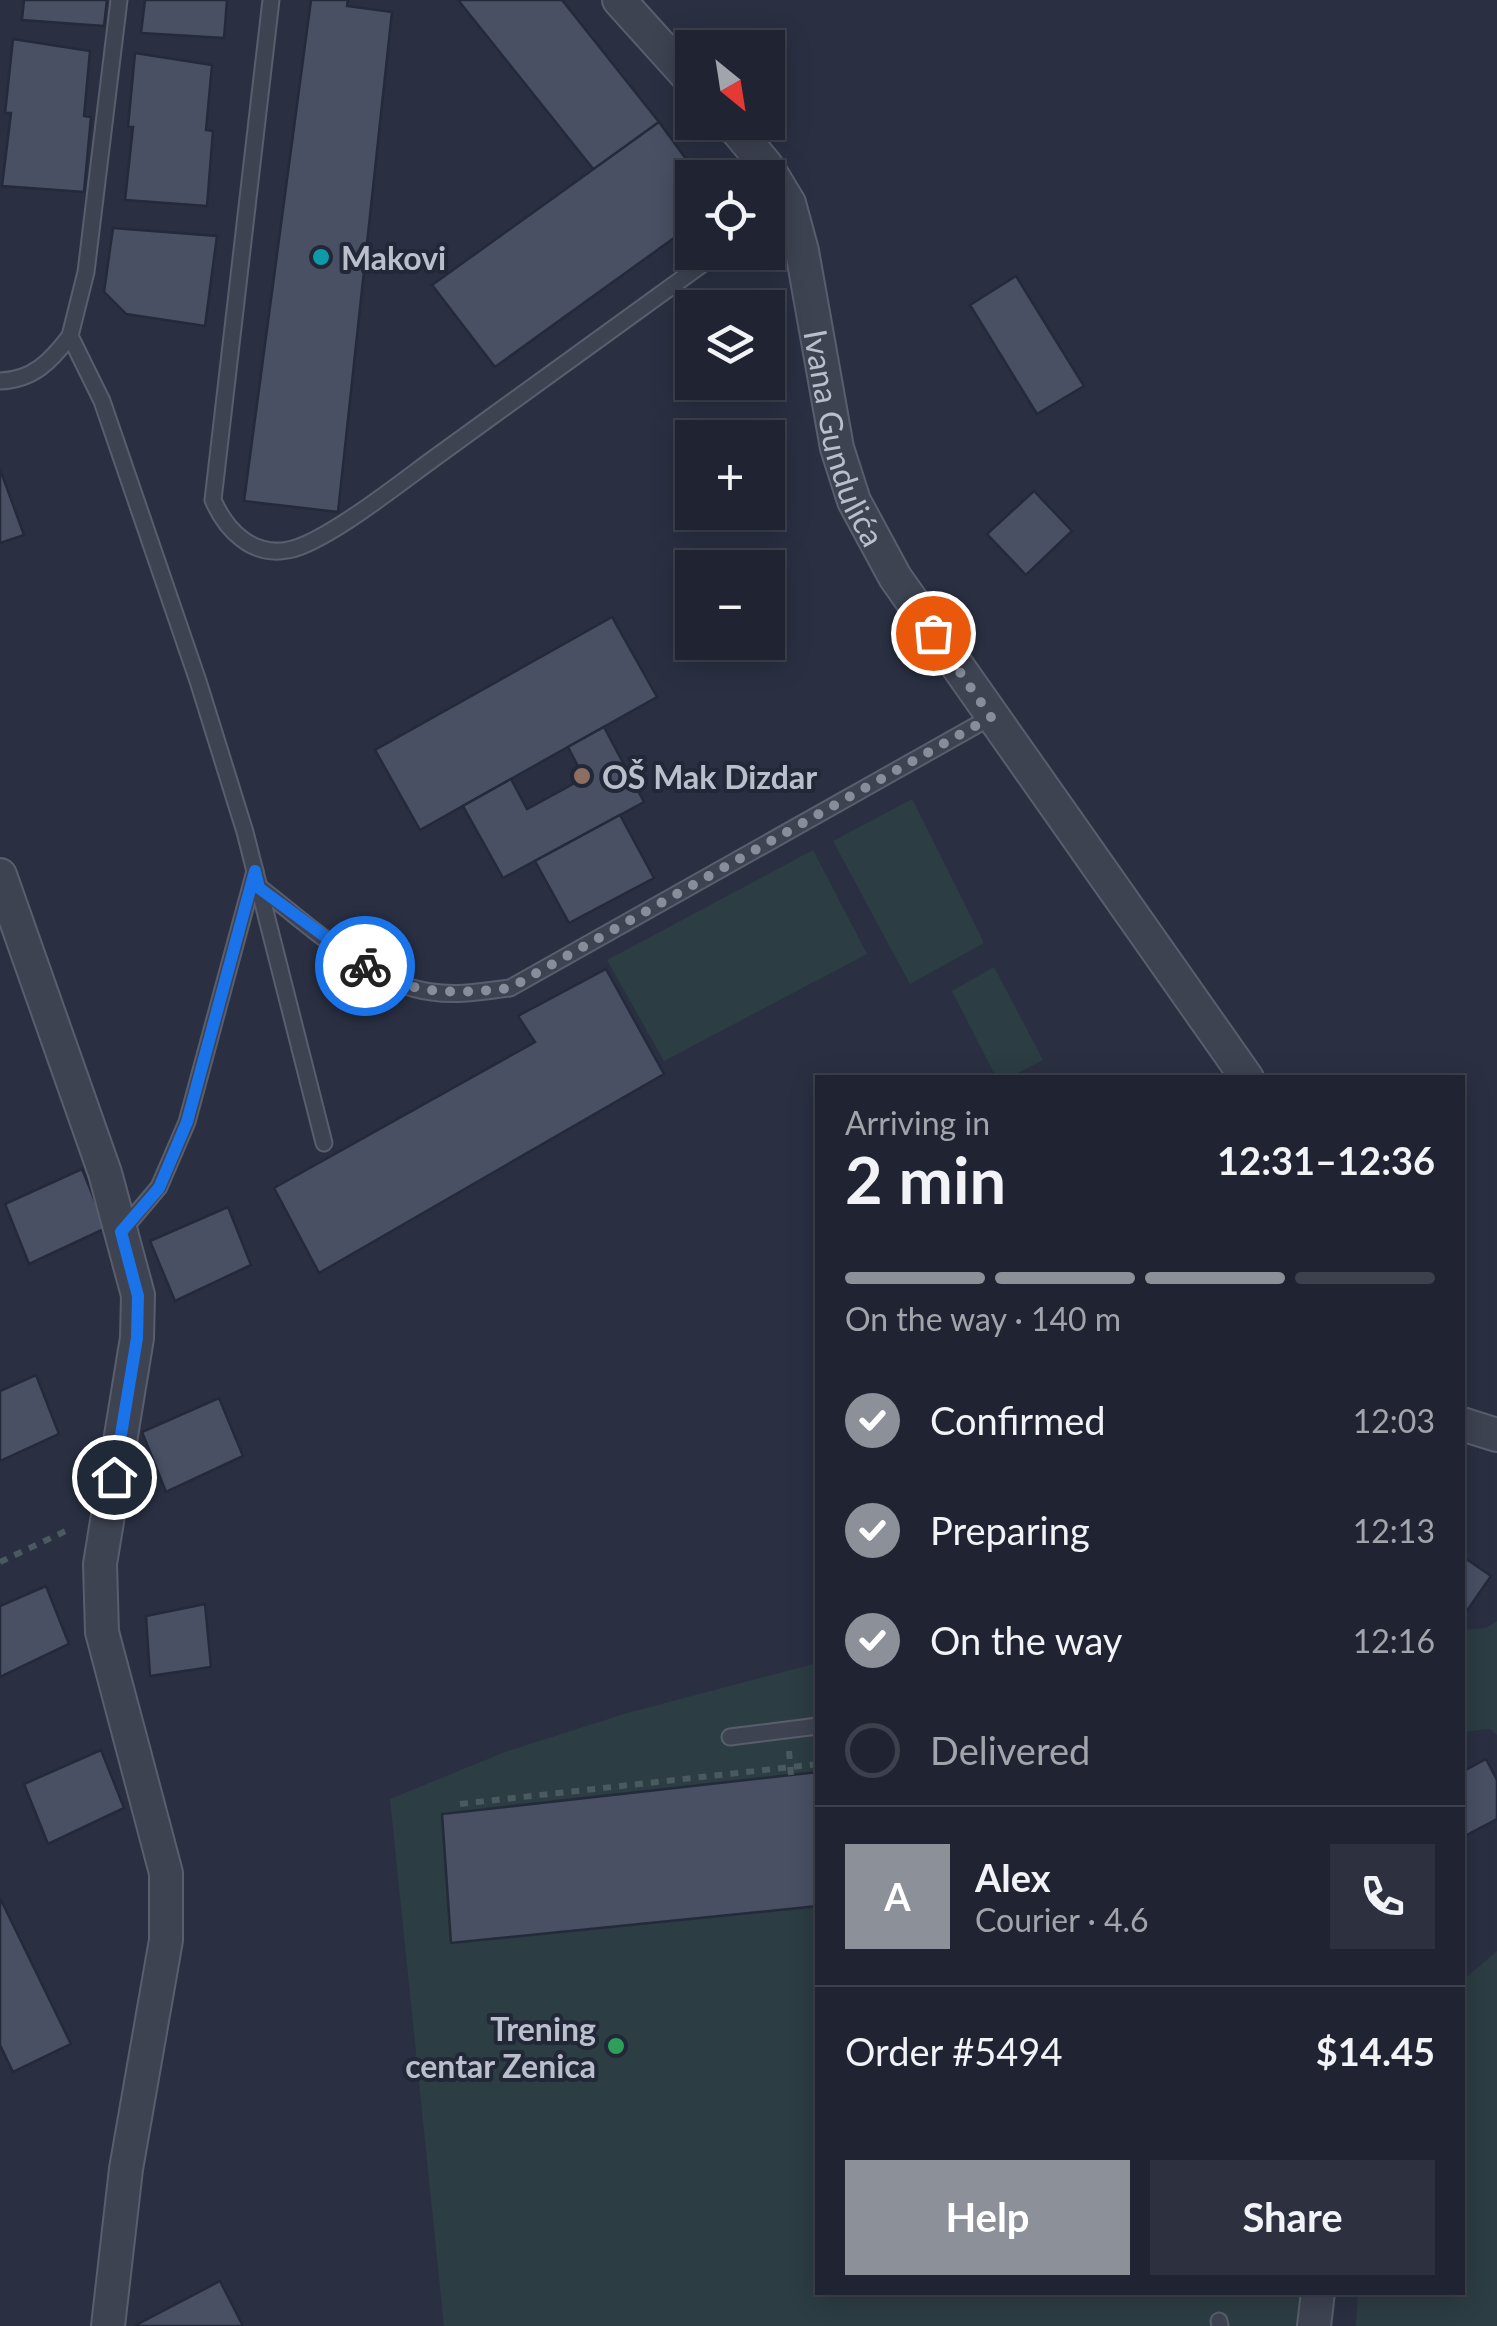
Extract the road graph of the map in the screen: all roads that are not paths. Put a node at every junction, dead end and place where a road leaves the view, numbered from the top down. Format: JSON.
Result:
{"nodes":[{"id":1,"x":119,"y":0,"type":"edge"},
{"id":2,"x":270,"y":0,"type":"edge"},
{"id":3,"x":619,"y":0,"type":"edge"},
{"id":4,"x":675,"y":62,"type":"edge"},
{"id":5,"x":745,"y":140,"type":"edge"},
{"id":6,"x":694,"y":270,"type":"edge"},
{"id":7,"x":70,"y":336,"type":"junction"},
{"id":8,"x":0,"y":381,"type":"edge"},
{"id":9,"x":991,"y":717,"type":"junction"},
{"id":10,"x":0,"y":874,"type":"edge"},
{"id":11,"x":257,"y":879,"type":"junction"},
{"id":12,"x":1245,"y":1075,"type":"edge"},
{"id":13,"x":324,"y":1144,"type":"dead end"},
{"id":14,"x":121,"y":1232,"type":"junction"},
{"id":15,"x":1465,"y":1425,"type":"edge"},
{"id":16,"x":1497,"y":1435,"type":"edge"},
{"id":17,"x":815,"y":1726,"type":"edge"},
{"id":18,"x":730,"y":1737,"type":"dead end"},
{"id":19,"x":1318,"y":2295,"type":"edge"},
{"id":20,"x":108,"y":2326,"type":"edge"},
{"id":21,"x":1314,"y":2326,"type":"edge"}],
"edges":[{"from":1,"to":7,"type":"lane"},
{"from":2,"to":6,"type":"lane"},
{"from":3,"to":4,"type":"street"},
{"from":5,"to":9,"type":"street","name":"Ivana Gundulića"},
{"from":7,"to":8,"type":"lane"},
{"from":7,"to":11,"type":"lane"},
{"from":9,"to":11,"type":"lane"},
{"from":9,"to":12,"type":"street","name":"Ivana Gundulića"},
{"from":10,"to":14,"type":"street"},
{"from":11,"to":13,"type":"lane"},
{"from":11,"to":14,"type":"lane"},
{"from":14,"to":20,"type":"street"},
{"from":15,"to":16,"type":"street"},
{"from":17,"to":18,"type":"lane"},
{"from":19,"to":21,"type":"street"}]}
